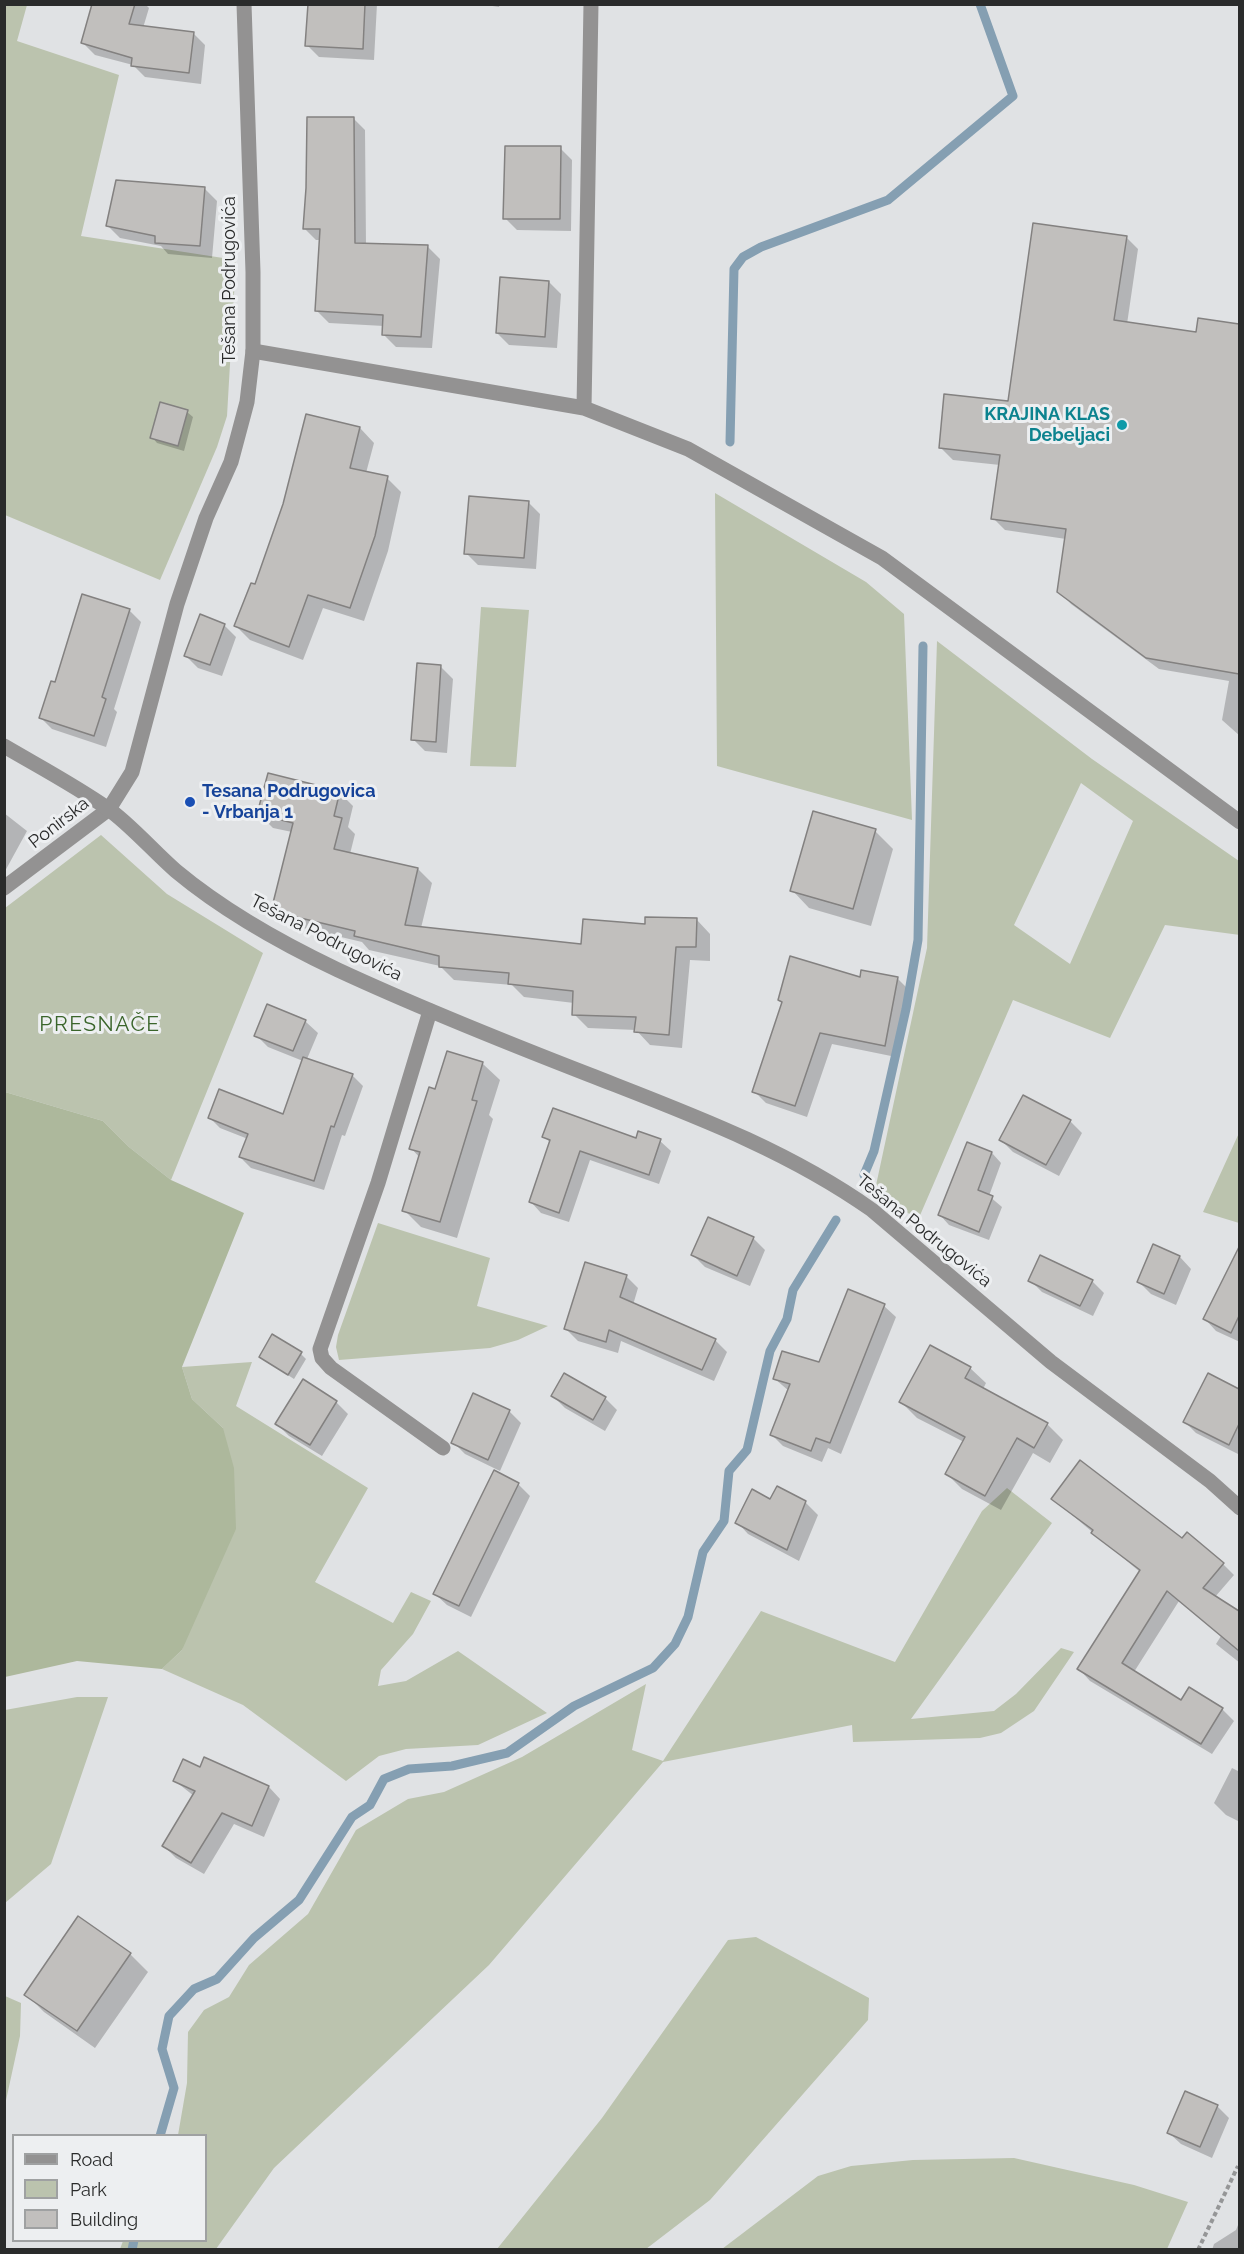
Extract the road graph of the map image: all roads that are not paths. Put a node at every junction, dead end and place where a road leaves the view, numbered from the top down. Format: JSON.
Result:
{"nodes":[{"id":1,"x":244,"y":4,"type":"edge"},
{"id":2,"x":591,"y":4,"type":"edge"},
{"id":3,"x":253,"y":351,"type":"junction"},
{"id":4,"x":584,"y":408,"type":"junction"},
{"id":5,"x":4,"y":746,"type":"edge"},
{"id":6,"x":109,"y":809,"type":"junction"},
{"id":7,"x":1239,"y":822,"type":"edge"},
{"id":8,"x":4,"y":888,"type":"edge"},
{"id":9,"x":430,"y":1011,"type":"junction"},
{"id":10,"x":443,"y":1448,"type":"dead end"},
{"id":11,"x":1239,"y":1508,"type":"edge"}],
"edges":[{"from":1,"to":3,"type":"street","name":"Tešana Podrugovića"},
{"from":2,"to":4,"type":"street"},
{"from":3,"to":4,"type":"street"},
{"from":3,"to":6,"type":"street","name":"Tešana Podrugovića"},
{"from":4,"to":7,"type":"street"},
{"from":5,"to":6,"type":"street"},
{"from":6,"to":8,"type":"street","name":"Ponirska"},
{"from":6,"to":9,"type":"street","name":"Tešana Podrugovića"},
{"from":9,"to":10,"type":"street"},
{"from":9,"to":11,"type":"street","name":"Tešana Podrugovića"}]}
